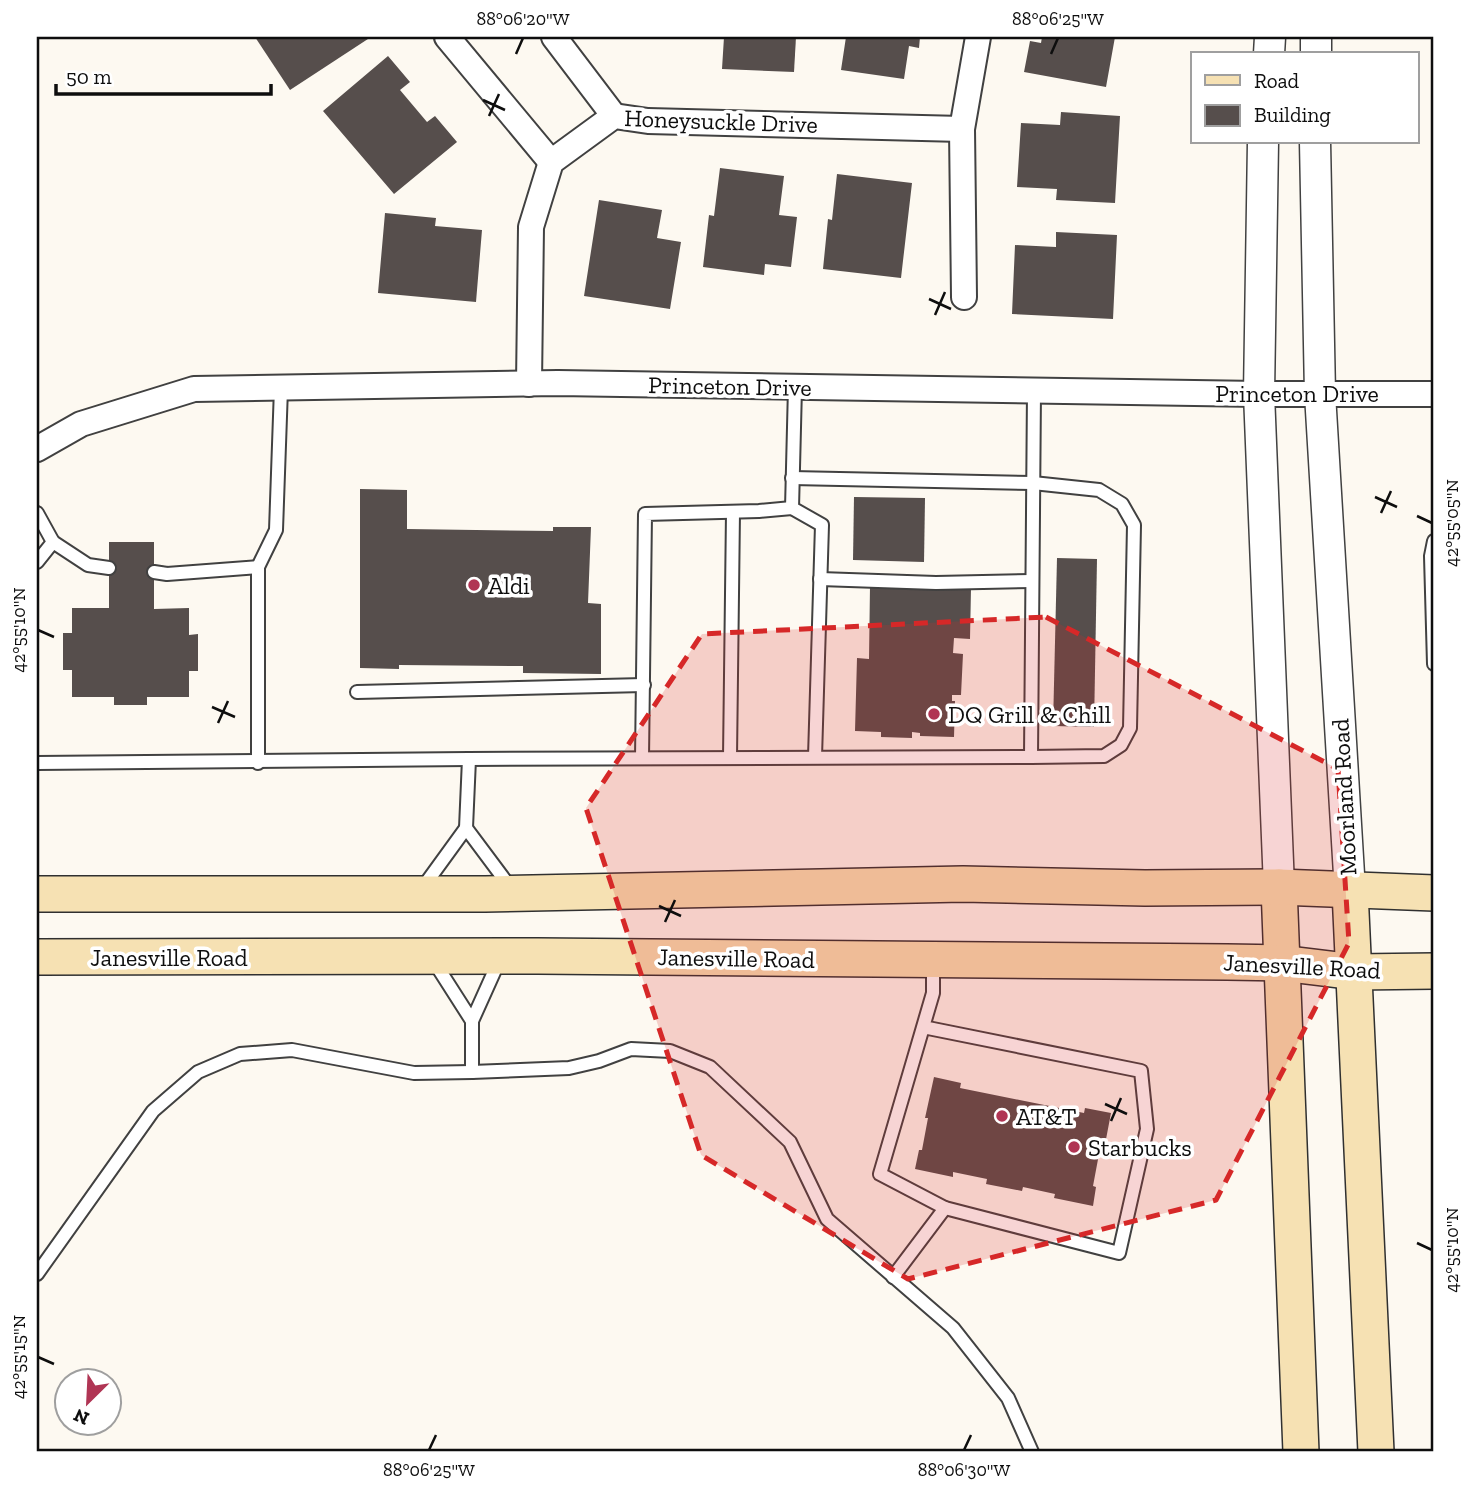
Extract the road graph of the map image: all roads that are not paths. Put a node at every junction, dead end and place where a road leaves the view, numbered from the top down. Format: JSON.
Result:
{"nodes":[{"id":1,"x":447,"y":37,"type":"edge"},
{"id":2,"x":554,"y":37,"type":"edge"},
{"id":3,"x":978,"y":37,"type":"edge"},
{"id":4,"x":614,"y":116,"type":"junction"},
{"id":5,"x":962,"y":129,"type":"junction"},
{"id":6,"x":1264,"y":144,"type":"edge"},
{"id":7,"x":1315,"y":144,"type":"edge"},
{"id":8,"x":551,"y":162,"type":"junction"},
{"id":9,"x":964,"y":297,"type":"dead end"},
{"id":10,"x":529,"y":384,"type":"junction"},
{"id":11,"x":795,"y":387,"type":"junction"},
{"id":12,"x":281,"y":388,"type":"junction"},
{"id":13,"x":1034,"y":391,"type":"junction"},
{"id":14,"x":1259,"y":394,"type":"junction"},
{"id":15,"x":1320,"y":394,"type":"junction"},
{"id":16,"x":1434,"y":394,"type":"edge"},
{"id":17,"x":37,"y":449,"type":"edge"},
{"id":18,"x":793,"y":478,"type":"junction"},
{"id":19,"x":1032,"y":483,"type":"junction"},
{"id":20,"x":792,"y":508,"type":"junction"},
{"id":21,"x":733,"y":512,"type":"junction"},
{"id":22,"x":37,"y":513,"type":"edge"},
{"id":23,"x":1434,"y":541,"type":"edge"},
{"id":24,"x":53,"y":542,"type":"junction"},
{"id":25,"x":37,"y":562,"type":"edge"},
{"id":26,"x":258,"y":567,"type":"junction"},
{"id":27,"x":109,"y":568,"type":"dead end"},
{"id":28,"x":154,"y":572,"type":"dead end"},
{"id":29,"x":820,"y":579,"type":"junction"},
{"id":30,"x":1032,"y":581,"type":"junction"},
{"id":31,"x":1433,"y":581,"type":"edge"},
{"id":32,"x":1434,"y":664,"type":"edge"},
{"id":33,"x":643,"y":685,"type":"junction"},
{"id":34,"x":357,"y":691,"type":"dead end"},
{"id":35,"x":730,"y":757,"type":"junction"},
{"id":36,"x":815,"y":757,"type":"junction"},
{"id":37,"x":1031,"y":757,"type":"junction"},
{"id":38,"x":642,"y":758,"type":"junction"},
{"id":39,"x":469,"y":760,"type":"junction"},
{"id":40,"x":37,"y":763,"type":"edge"},
{"id":41,"x":258,"y":763,"type":"junction"},
{"id":42,"x":466,"y":828,"type":"junction"},
{"id":43,"x":1279,"y":887,"type":"junction"},
{"id":44,"x":1350,"y":891,"type":"junction"},
{"id":45,"x":514,"y":893,"type":"junction"},
{"id":46,"x":1434,"y":893,"type":"edge"},
{"id":47,"x":37,"y":894,"type":"edge"},
{"id":48,"x":418,"y":894,"type":"junction"},
{"id":49,"x":430,"y":956,"type":"junction"},
{"id":50,"x":502,"y":956,"type":"junction"},
{"id":51,"x":37,"y":957,"type":"edge"},
{"id":52,"x":933,"y":960,"type":"junction"},
{"id":53,"x":1281,"y":963,"type":"junction"},
{"id":54,"x":1355,"y":971,"type":"junction"},
{"id":55,"x":1434,"y":971,"type":"edge"},
{"id":56,"x":472,"y":1021,"type":"junction"},
{"id":57,"x":923,"y":1027,"type":"junction"},
{"id":58,"x":472,"y":1072,"type":"junction"},
{"id":59,"x":945,"y":1208,"type":"junction"},
{"id":60,"x":37,"y":1274,"type":"edge"},
{"id":61,"x":893,"y":1277,"type":"junction"},
{"id":62,"x":1032,"y":1452,"type":"edge"},
{"id":63,"x":1301,"y":1452,"type":"edge"},
{"id":64,"x":1377,"y":1452,"type":"edge"}],
"edges":[{"from":1,"to":8,"type":"street"},
{"from":2,"to":4,"type":"street"},
{"from":3,"to":5,"type":"street"},
{"from":4,"to":5,"type":"street","name":"Honeysuckle Drive"},
{"from":4,"to":8,"type":"street","name":"Honeysuckle Drive"},
{"from":5,"to":9,"type":"street"},
{"from":6,"to":14,"type":"street"},
{"from":7,"to":15,"type":"street","name":"Moorland Road"},
{"from":8,"to":10,"type":"street"},
{"from":10,"to":11,"type":"street","name":"Princeton Drive"},
{"from":10,"to":12,"type":"street","name":"Princeton Drive"},
{"from":11,"to":13,"type":"street","name":"Princeton Drive"},
{"from":11,"to":18,"type":"lane"},
{"from":12,"to":17,"type":"street","name":"Princeton Drive"},
{"from":12,"to":26,"type":"lane"},
{"from":13,"to":14,"type":"street","name":"Princeton Drive"},
{"from":13,"to":19,"type":"lane"},
{"from":14,"to":15,"type":"street","name":"Princeton Drive"},
{"from":14,"to":43,"type":"street"},
{"from":15,"to":16,"type":"street","name":"Princeton Drive"},
{"from":15,"to":44,"type":"street","name":"Moorland Road"},
{"from":18,"to":19,"type":"lane"},
{"from":18,"to":20,"type":"lane"},
{"from":19,"to":30,"type":"lane"},
{"from":19,"to":37,"type":"lane"},
{"from":20,"to":21,"type":"lane"},
{"from":20,"to":29,"type":"lane"},
{"from":21,"to":33,"type":"lane"},
{"from":21,"to":35,"type":"lane"},
{"from":22,"to":24,"type":"lane"},
{"from":23,"to":31,"type":"lane"},
{"from":24,"to":25,"type":"lane"},
{"from":24,"to":27,"type":"lane"},
{"from":26,"to":28,"type":"lane"},
{"from":26,"to":41,"type":"lane"},
{"from":29,"to":30,"type":"lane"},
{"from":29,"to":36,"type":"lane"},
{"from":30,"to":37,"type":"lane"},
{"from":31,"to":32,"type":"lane"},
{"from":33,"to":34,"type":"lane"},
{"from":33,"to":38,"type":"lane"},
{"from":35,"to":36,"type":"lane"},
{"from":35,"to":38,"type":"lane"},
{"from":36,"to":37,"type":"lane"},
{"from":38,"to":39,"type":"lane"},
{"from":39,"to":41,"type":"lane"},
{"from":39,"to":42,"type":"lane"},
{"from":40,"to":41,"type":"lane"},
{"from":42,"to":45,"type":"lane"},
{"from":42,"to":48,"type":"lane"},
{"from":43,"to":44,"type":"main road"},
{"from":43,"to":45,"type":"main road"},
{"from":43,"to":53,"type":"main road"},
{"from":44,"to":46,"type":"main road"},
{"from":44,"to":54,"type":"main road","name":"Moorland Road"},
{"from":45,"to":48,"type":"main road"},
{"from":47,"to":48,"type":"main road"},
{"from":49,"to":50,"type":"main road","name":"Janesville Road"},
{"from":49,"to":51,"type":"main road","name":"Janesville Road"},
{"from":49,"to":56,"type":"lane"},
{"from":50,"to":52,"type":"main road","name":"Janesville Road"},
{"from":50,"to":56,"type":"lane"},
{"from":52,"to":53,"type":"main road","name":"Janesville Road"},
{"from":52,"to":57,"type":"lane"},
{"from":53,"to":54,"type":"main road","name":"Janesville Road"},
{"from":53,"to":63,"type":"main road"},
{"from":54,"to":55,"type":"main road","name":"Janesville Road"},
{"from":54,"to":64,"type":"main road","name":"Moorland Road"},
{"from":56,"to":58,"type":"lane"},
{"from":57,"to":59,"type":"lane"},
{"from":57,"to":59,"type":"lane"},
{"from":58,"to":60,"type":"lane"},
{"from":58,"to":61,"type":"lane"},
{"from":59,"to":61,"type":"lane"},
{"from":61,"to":62,"type":"lane"}]}
